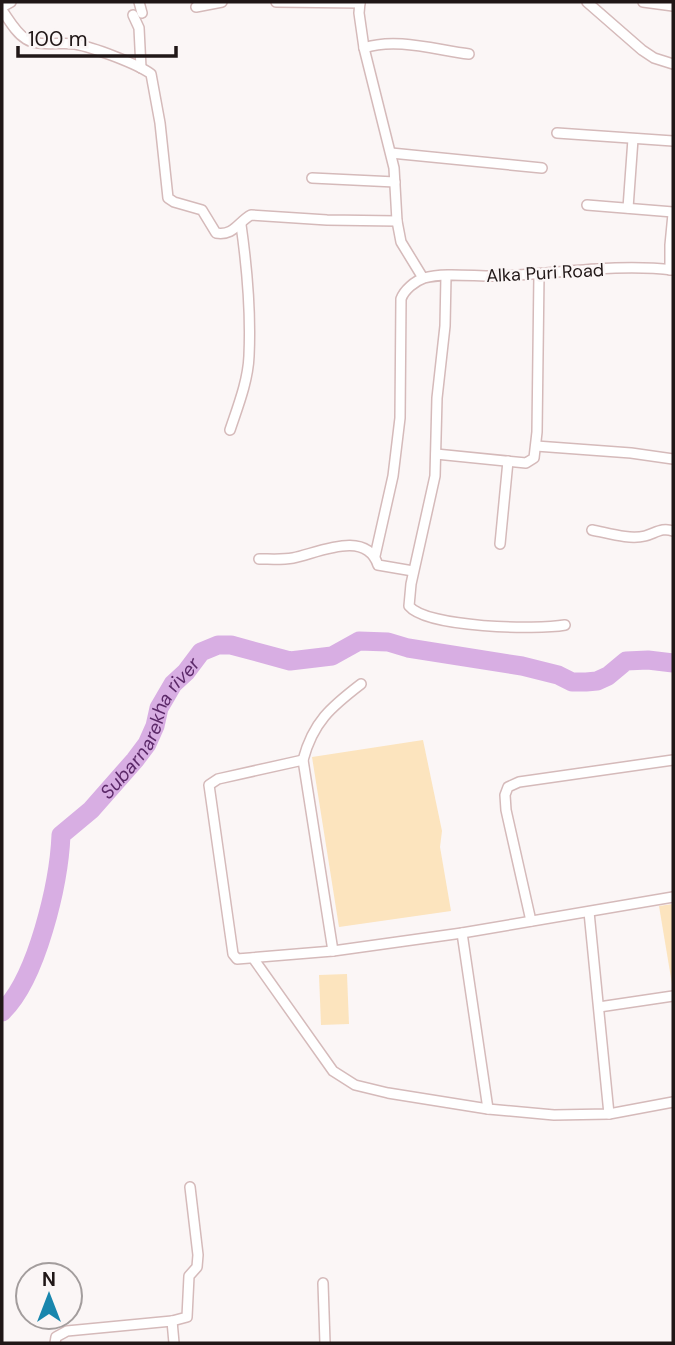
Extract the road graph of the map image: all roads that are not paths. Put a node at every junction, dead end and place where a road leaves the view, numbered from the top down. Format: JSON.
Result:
{"nodes":[{"id":1,"x":11,"y":2,"type":"edge"},
{"id":2,"x":139,"y":2,"type":"edge"},
{"id":3,"x":222,"y":2,"type":"edge"},
{"id":4,"x":276,"y":2,"type":"edge"},
{"id":5,"x":360,"y":2,"type":"edge"},
{"id":6,"x":587,"y":2,"type":"edge"},
{"id":7,"x":643,"y":2,"type":"edge"},
{"id":8,"x":673,"y":6,"type":"edge"},
{"id":9,"x":196,"y":7,"type":"dead end"},
{"id":10,"x":2,"y":8,"type":"edge"},
{"id":11,"x":364,"y":48,"type":"junction"},
{"id":12,"x":468,"y":54,"type":"dead end"},
{"id":13,"x":673,"y":64,"type":"edge"},
{"id":14,"x":141,"y":68,"type":"junction"},
{"id":15,"x":556,"y":133,"type":"dead end"},
{"id":16,"x":633,"y":139,"type":"junction"},
{"id":17,"x":673,"y":141,"type":"edge"},
{"id":18,"x":391,"y":153,"type":"junction"},
{"id":19,"x":542,"y":168,"type":"dead end"},
{"id":20,"x":312,"y":177,"type":"dead end"},
{"id":21,"x":395,"y":182,"type":"junction"},
{"id":22,"x":587,"y":205,"type":"dead end"},
{"id":23,"x":628,"y":208,"type":"junction"},
{"id":24,"x":673,"y":213,"type":"edge"},
{"id":25,"x":397,"y":221,"type":"junction"},
{"id":26,"x":241,"y":225,"type":"junction"},
{"id":27,"x":672,"y":270,"type":"edge"},
{"id":28,"x":539,"y":274,"type":"junction"},
{"id":29,"x":446,"y":276,"type":"junction"},
{"id":30,"x":420,"y":279,"type":"junction"},
{"id":31,"x":230,"y":430,"type":"dead end"},
{"id":32,"x":536,"y":446,"type":"junction"},
{"id":33,"x":436,"y":454,"type":"junction"},
{"id":34,"x":673,"y":459,"type":"edge"},
{"id":35,"x":508,"y":461,"type":"junction"},
{"id":36,"x":592,"y":530,"type":"dead end"},
{"id":37,"x":673,"y":531,"type":"edge"},
{"id":38,"x":500,"y":544,"type":"dead end"},
{"id":39,"x":375,"y":556,"type":"junction"},
{"id":40,"x":259,"y":559,"type":"dead end"},
{"id":41,"x":413,"y":571,"type":"junction"},
{"id":42,"x":565,"y":625,"type":"dead end"},
{"id":43,"x":361,"y":684,"type":"dead end"},
{"id":44,"x":303,"y":760,"type":"junction"},
{"id":45,"x":673,"y":760,"type":"edge"},
{"id":46,"x":673,"y":897,"type":"edge"},
{"id":47,"x":589,"y":912,"type":"junction"},
{"id":48,"x":531,"y":921,"type":"junction"},
{"id":49,"x":462,"y":933,"type":"junction"},
{"id":50,"x":333,"y":951,"type":"junction"},
{"id":51,"x":253,"y":958,"type":"junction"},
{"id":52,"x":673,"y":996,"type":"edge"},
{"id":53,"x":599,"y":1007,"type":"junction"},
{"id":54,"x":673,"y":1102,"type":"edge"},
{"id":55,"x":488,"y":1109,"type":"junction"},
{"id":56,"x":609,"y":1114,"type":"junction"},
{"id":57,"x":190,"y":1186,"type":"dead end"},
{"id":58,"x":323,"y":1283,"type":"dead end"},
{"id":59,"x":172,"y":1321,"type":"junction"},
{"id":60,"x":55,"y":1343,"type":"edge"},
{"id":61,"x":174,"y":1343,"type":"edge"},
{"id":62,"x":325,"y":1343,"type":"edge"}],
"edges":[{"from":1,"to":10,"type":"street"},
{"from":2,"to":14,"type":"street"},
{"from":3,"to":9,"type":"street"},
{"from":4,"to":5,"type":"street"},
{"from":5,"to":11,"type":"street"},
{"from":6,"to":13,"type":"street"},
{"from":7,"to":8,"type":"street"},
{"from":10,"to":14,"type":"street"},
{"from":11,"to":12,"type":"street"},
{"from":11,"to":18,"type":"street"},
{"from":14,"to":26,"type":"street"},
{"from":15,"to":16,"type":"street"},
{"from":16,"to":17,"type":"street"},
{"from":16,"to":23,"type":"street"},
{"from":18,"to":19,"type":"street"},
{"from":18,"to":21,"type":"street"},
{"from":20,"to":21,"type":"street"},
{"from":21,"to":25,"type":"street"},
{"from":22,"to":23,"type":"street"},
{"from":23,"to":24,"type":"street"},
{"from":24,"to":27,"type":"street"},
{"from":25,"to":26,"type":"street"},
{"from":25,"to":30,"type":"street"},
{"from":26,"to":31,"type":"street"},
{"from":27,"to":28,"type":"street","name":"Alka Puri Road"},
{"from":28,"to":29,"type":"street","name":"Alka Puri Road"},
{"from":28,"to":32,"type":"street"},
{"from":29,"to":30,"type":"street","name":"Alka Puri Road"},
{"from":29,"to":33,"type":"street"},
{"from":30,"to":39,"type":"street"},
{"from":32,"to":34,"type":"street"},
{"from":32,"to":35,"type":"street"},
{"from":33,"to":35,"type":"street"},
{"from":33,"to":41,"type":"street"},
{"from":35,"to":38,"type":"street"},
{"from":36,"to":37,"type":"street"},
{"from":39,"to":40,"type":"street"},
{"from":39,"to":41,"type":"street"},
{"from":41,"to":42,"type":"street"},
{"from":43,"to":44,"type":"street"},
{"from":44,"to":50,"type":"street"},
{"from":44,"to":51,"type":"street"},
{"from":45,"to":48,"type":"street"},
{"from":46,"to":47,"type":"street"},
{"from":47,"to":48,"type":"street"},
{"from":47,"to":53,"type":"street"},
{"from":48,"to":49,"type":"street"},
{"from":49,"to":50,"type":"street"},
{"from":49,"to":55,"type":"street"},
{"from":50,"to":51,"type":"street"},
{"from":51,"to":55,"type":"street"},
{"from":52,"to":53,"type":"street"},
{"from":53,"to":56,"type":"street"},
{"from":54,"to":56,"type":"street"},
{"from":55,"to":56,"type":"street"},
{"from":57,"to":59,"type":"street"},
{"from":58,"to":62,"type":"street"},
{"from":59,"to":60,"type":"street"},
{"from":59,"to":61,"type":"street"}]}
